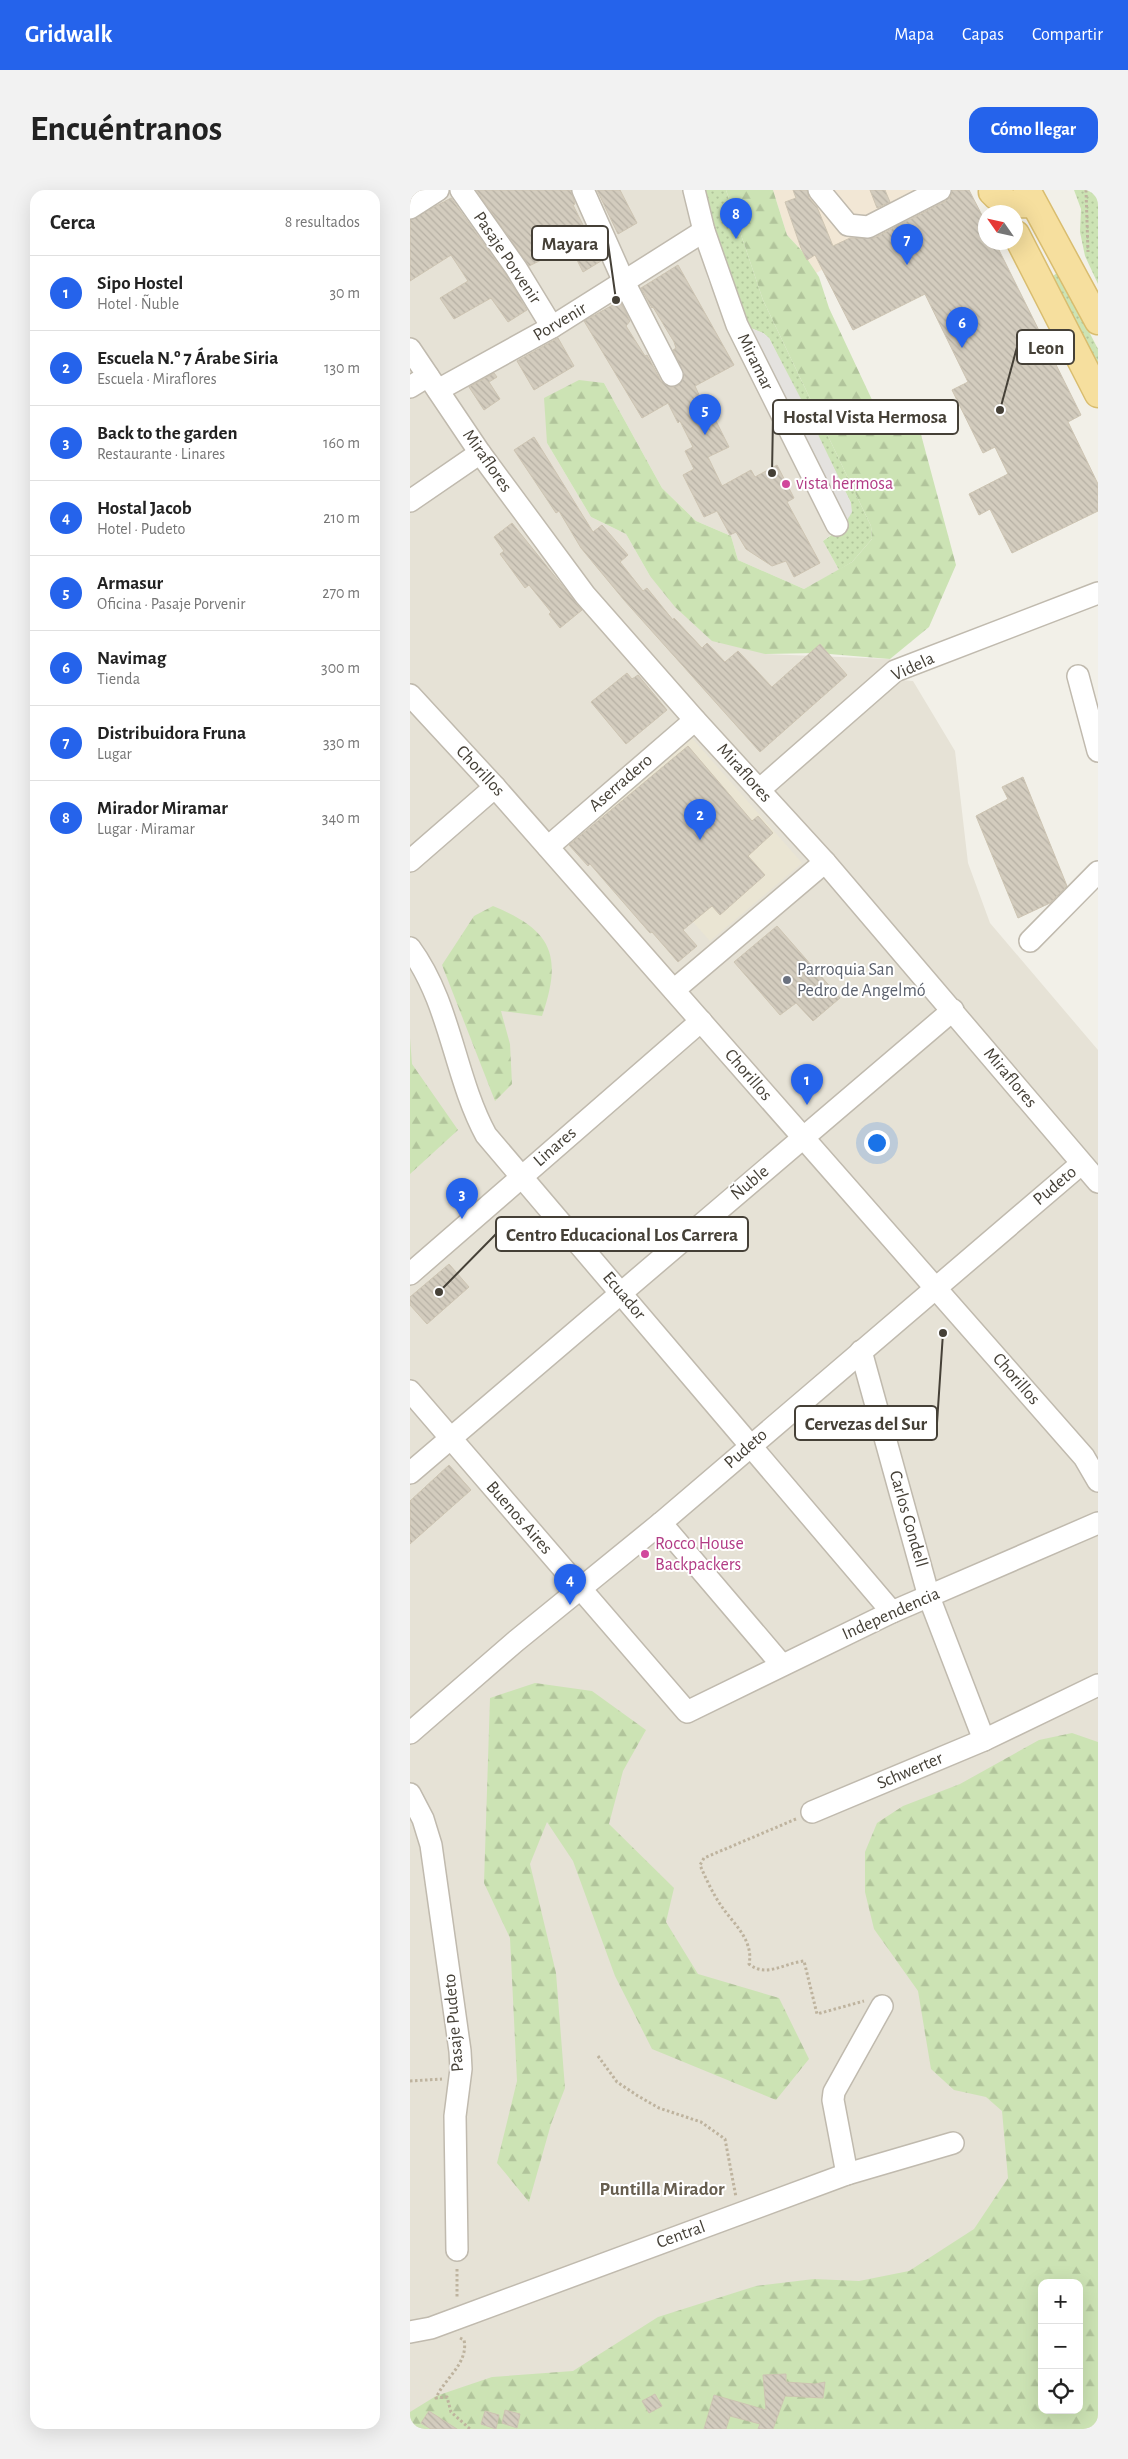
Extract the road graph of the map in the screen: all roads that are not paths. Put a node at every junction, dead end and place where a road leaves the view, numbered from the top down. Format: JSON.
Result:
{"nodes":[{"id":1,"x":438,"y":190,"type":"edge"},
{"id":2,"x":461,"y":190,"type":"edge"},
{"id":3,"x":583,"y":190,"type":"edge"},
{"id":4,"x":694,"y":190,"type":"edge"},
{"id":5,"x":819,"y":190,"type":"edge"},
{"id":6,"x":940,"y":190,"type":"edge"},
{"id":7,"x":1031,"y":197,"type":"edge"},
{"id":8,"x":996,"y":198,"type":"edge"},
{"id":9,"x":410,"y":208,"type":"edge"},
{"id":10,"x":704,"y":231,"type":"junction"},
{"id":11,"x":1023,"y":248,"type":"edge"},
{"id":12,"x":624,"y":282,"type":"junction"},
{"id":13,"x":1098,"y":320,"type":"edge"},
{"id":14,"x":552,"y":327,"type":"junction"},
{"id":15,"x":410,"y":349,"type":"edge"},
{"id":16,"x":672,"y":375,"type":"dead end"},
{"id":17,"x":433,"y":383,"type":"junction"},
{"id":18,"x":410,"y":387,"type":"edge"},
{"id":19,"x":1098,"y":394,"type":"edge"},
{"id":20,"x":480,"y":453,"type":"junction"},
{"id":21,"x":410,"y":501,"type":"edge"},
{"id":22,"x":837,"y":525,"type":"dead end"},
{"id":23,"x":1098,"y":594,"type":"edge"},
{"id":24,"x":1078,"y":676,"type":"dead end"},
{"id":25,"x":410,"y":695,"type":"edge"},
{"id":26,"x":695,"y":720,"type":"junction"},
{"id":27,"x":1098,"y":751,"type":"edge"},
{"id":28,"x":495,"y":787,"type":"junction"},
{"id":29,"x":759,"y":790,"type":"junction"},
{"id":30,"x":548,"y":847,"type":"junction"},
{"id":31,"x":411,"y":857,"type":"edge"},
{"id":32,"x":825,"y":862,"type":"junction"},
{"id":33,"x":1098,"y":872,"type":"edge"},
{"id":34,"x":1030,"y":941,"type":"dead end"},
{"id":35,"x":410,"y":948,"type":"edge"},
{"id":36,"x":674,"y":990,"type":"junction"},
{"id":37,"x":953,"y":1010,"type":"junction"},
{"id":38,"x":701,"y":1021,"type":"junction"},
{"id":39,"x":804,"y":1138,"type":"junction"},
{"id":40,"x":1081,"y":1164,"type":"junction"},
{"id":41,"x":522,"y":1176,"type":"junction"},
{"id":42,"x":1098,"y":1182,"type":"edge"},
{"id":43,"x":410,"y":1274,"type":"edge"},
{"id":44,"x":936,"y":1288,"type":"junction"},
{"id":45,"x":621,"y":1293,"type":"junction"},
{"id":46,"x":861,"y":1351,"type":"junction"},
{"id":47,"x":410,"y":1391,"type":"edge"},
{"id":48,"x":451,"y":1438,"type":"junction"},
{"id":49,"x":750,"y":1445,"type":"junction"},
{"id":50,"x":1091,"y":1458,"type":"edge"},
{"id":51,"x":410,"y":1473,"type":"edge"},
{"id":52,"x":1098,"y":1481,"type":"edge"},
{"id":53,"x":661,"y":1523,"type":"junction"},
{"id":54,"x":1098,"y":1523,"type":"edge"},
{"id":55,"x":580,"y":1588,"type":"junction"},
{"id":56,"x":930,"y":1597,"type":"junction"},
{"id":57,"x":892,"y":1612,"type":"junction"},
{"id":58,"x":782,"y":1665,"type":"junction"},
{"id":59,"x":1098,"y":1685,"type":"edge"},
{"id":60,"x":688,"y":1712,"type":"joint"},
{"id":61,"x":410,"y":1733,"type":"edge"},
{"id":62,"x":984,"y":1740,"type":"junction"},
{"id":63,"x":410,"y":1794,"type":"edge"},
{"id":64,"x":812,"y":1812,"type":"road end"},
{"id":65,"x":882,"y":2006,"type":"road end"},
{"id":66,"x":953,"y":2143,"type":"dead end"},
{"id":67,"x":847,"y":2174,"type":"junction"},
{"id":68,"x":457,"y":2250,"type":"road end"},
{"id":69,"x":410,"y":2332,"type":"edge"}],
"edges":[{"from":1,"to":9,"type":"street"},
{"from":2,"to":14,"type":"street","name":"Pasaje Porvenir"},
{"from":3,"to":12,"type":"street"},
{"from":4,"to":10,"type":"street","name":"Miramar"},
{"from":5,"to":6,"type":"street"},
{"from":7,"to":8,"type":"main road"},
{"from":7,"to":13,"type":"main road"},
{"from":10,"to":12,"type":"street","name":"Porvenir"},
{"from":10,"to":22,"type":"street","name":"Miramar"},
{"from":11,"to":19,"type":"main road"},
{"from":12,"to":14,"type":"street","name":"Porvenir"},
{"from":12,"to":16,"type":"street"},
{"from":14,"to":17,"type":"street","name":"Porvenir"},
{"from":15,"to":17,"type":"street","name":"Miraflores"},
{"from":17,"to":18,"type":"street","name":"Porvenir"},
{"from":17,"to":20,"type":"street","name":"Miraflores"},
{"from":20,"to":21,"type":"street"},
{"from":20,"to":26,"type":"street","name":"Miraflores"},
{"from":23,"to":29,"type":"street","name":"Videla"},
{"from":24,"to":27,"type":"street"},
{"from":25,"to":28,"type":"street","name":"Chorillos"},
{"from":26,"to":29,"type":"street","name":"Miraflores"},
{"from":26,"to":30,"type":"street","name":"Aserradero"},
{"from":28,"to":30,"type":"street","name":"Chorillos"},
{"from":28,"to":31,"type":"street"},
{"from":29,"to":32,"type":"street","name":"Miraflores"},
{"from":30,"to":36,"type":"street","name":"Chorillos"},
{"from":32,"to":36,"type":"street"},
{"from":32,"to":37,"type":"street","name":"Miraflores"},
{"from":33,"to":34,"type":"street"},
{"from":35,"to":41,"type":"street","name":"Ecuador"},
{"from":36,"to":38,"type":"street","name":"Chorillos"},
{"from":37,"to":39,"type":"street","name":"Ñuble"},
{"from":37,"to":40,"type":"street","name":"Miraflores"},
{"from":38,"to":39,"type":"street","name":"Chorillos"},
{"from":38,"to":41,"type":"street","name":"Linares"},
{"from":39,"to":44,"type":"street","name":"Chorillos"},
{"from":39,"to":45,"type":"street","name":"Ñuble"},
{"from":40,"to":42,"type":"street","name":"Miraflores"},
{"from":40,"to":44,"type":"street","name":"Pudeto"},
{"from":41,"to":43,"type":"street","name":"Linares"},
{"from":41,"to":45,"type":"street","name":"Ecuador"},
{"from":44,"to":46,"type":"street","name":"Pudeto"},
{"from":44,"to":50,"type":"street","name":"Chorillos"},
{"from":45,"to":48,"type":"street","name":"Ñuble"},
{"from":45,"to":49,"type":"street","name":"Ecuador"},
{"from":46,"to":49,"type":"street","name":"Pudeto"},
{"from":46,"to":56,"type":"street","name":"Carlos Condell"},
{"from":47,"to":48,"type":"street","name":"Buenos Aires"},
{"from":48,"to":51,"type":"street","name":"Ñuble"},
{"from":48,"to":55,"type":"street","name":"Buenos Aires"},
{"from":49,"to":53,"type":"street","name":"Pudeto"},
{"from":49,"to":57,"type":"street","name":"Ecuador"},
{"from":50,"to":52,"type":"street","name":"Chorillos"},
{"from":53,"to":55,"type":"street","name":"Pudeto"},
{"from":53,"to":58,"type":"street"},
{"from":54,"to":56,"type":"street","name":"Independencia"},
{"from":55,"to":60,"type":"street","name":"Buenos Aires"},
{"from":55,"to":61,"type":"street","name":"Pudeto"},
{"from":56,"to":57,"type":"street","name":"Independencia"},
{"from":56,"to":62,"type":"street","name":"Carlos Condell"},
{"from":57,"to":58,"type":"street","name":"Independencia"},
{"from":58,"to":60,"type":"street","name":"Independencia"},
{"from":59,"to":62,"type":"street","name":"Schwerter"},
{"from":62,"to":64,"type":"street","name":"Schwerter"},
{"from":63,"to":68,"type":"street","name":"Pasaje Pudeto"},
{"from":65,"to":67,"type":"street"},
{"from":66,"to":67,"type":"street","name":"Central"},
{"from":67,"to":69,"type":"street","name":"Central"}]}
